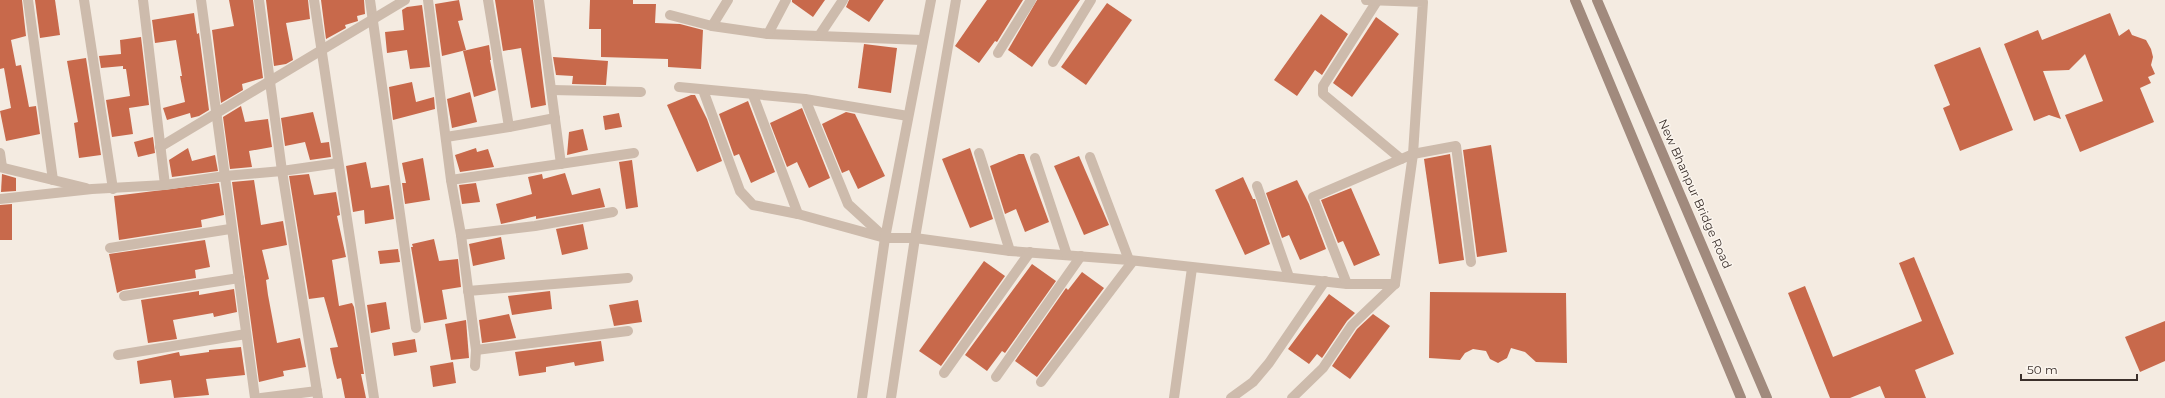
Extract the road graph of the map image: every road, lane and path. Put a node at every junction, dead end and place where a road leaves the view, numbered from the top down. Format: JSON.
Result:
{"nodes":[{"id":1,"x":28,"y":0,"type":"edge"},
{"id":2,"x":84,"y":0,"type":"edge"},
{"id":3,"x":143,"y":0,"type":"edge"},
{"id":4,"x":200,"y":0,"type":"edge"},
{"id":5,"x":259,"y":0,"type":"edge"},
{"id":6,"x":314,"y":0,"type":"edge"},
{"id":7,"x":370,"y":0,"type":"edge"},
{"id":8,"x":405,"y":0,"type":"edge"},
{"id":9,"x":428,"y":0,"type":"edge"},
{"id":10,"x":488,"y":0,"type":"edge"},
{"id":11,"x":539,"y":0,"type":"edge"},
{"id":12,"x":728,"y":0,"type":"edge"},
{"id":13,"x":786,"y":0,"type":"edge"},
{"id":14,"x":843,"y":0,"type":"edge"},
{"id":15,"x":931,"y":0,"type":"edge"},
{"id":16,"x":956,"y":0,"type":"edge"},
{"id":17,"x":1031,"y":0,"type":"edge"},
{"id":18,"x":1091,"y":0,"type":"edge"},
{"id":19,"x":1366,"y":0,"type":"edge"},
{"id":20,"x":1574,"y":0,"type":"edge"},
{"id":21,"x":1597,"y":0,"type":"edge"},
{"id":22,"x":1377,"y":1,"type":"junction"},
{"id":23,"x":670,"y":15,"type":"dead end"},
{"id":24,"x":373,"y":20,"type":"junction"},
{"id":25,"x":712,"y":26,"type":"junction"},
{"id":26,"x":768,"y":34,"type":"junction"},
{"id":27,"x":819,"y":36,"type":"junction"},
{"id":28,"x":922,"y":40,"type":"junction"},
{"id":29,"x":322,"y":50,"type":"junction"},
{"id":30,"x":998,"y":53,"type":"dead end"},
{"id":31,"x":1053,"y":62,"type":"dead end"},
{"id":32,"x":270,"y":81,"type":"junction"},
{"id":33,"x":679,"y":87,"type":"dead end"},
{"id":34,"x":552,"y":90,"type":"junction"},
{"id":35,"x":703,"y":90,"type":"junction"},
{"id":36,"x":641,"y":92,"type":"dead end"},
{"id":37,"x":753,"y":95,"type":"junction"},
{"id":38,"x":805,"y":100,"type":"junction"},
{"id":39,"x":217,"y":112,"type":"junction"},
{"id":40,"x":908,"y":116,"type":"junction"},
{"id":41,"x":554,"y":118,"type":"junction"},
{"id":42,"x":509,"y":127,"type":"junction"},
{"id":43,"x":446,"y":137,"type":"junction"},
{"id":44,"x":160,"y":147,"type":"junction"},
{"id":45,"x":0,"y":153,"type":"edge"},
{"id":46,"x":634,"y":153,"type":"dead end"},
{"id":47,"x":979,"y":153,"type":"dead end"},
{"id":48,"x":1413,"y":154,"type":"junction"},
{"id":49,"x":1090,"y":157,"type":"dead end"},
{"id":50,"x":1035,"y":158,"type":"dead end"},
{"id":51,"x":1401,"y":159,"type":"junction"},
{"id":52,"x":338,"y":163,"type":"junction"},
{"id":53,"x":561,"y":164,"type":"junction"},
{"id":54,"x":1,"y":167,"type":"edge"},
{"id":55,"x":282,"y":172,"type":"junction"},
{"id":56,"x":225,"y":176,"type":"junction"},
{"id":57,"x":53,"y":180,"type":"junction"},
{"id":58,"x":451,"y":180,"type":"junction"},
{"id":59,"x":165,"y":185,"type":"junction"},
{"id":60,"x":1257,"y":186,"type":"dead end"},
{"id":61,"x":92,"y":189,"type":"junction"},
{"id":62,"x":113,"y":189,"type":"junction"},
{"id":63,"x":0,"y":199,"type":"edge"},
{"id":64,"x":613,"y":212,"type":"dead end"},
{"id":65,"x":798,"y":214,"type":"junction"},
{"id":66,"x":230,"y":229,"type":"junction"},
{"id":67,"x":462,"y":235,"type":"junction"},
{"id":68,"x":885,"y":238,"type":"junction"},
{"id":69,"x":915,"y":238,"type":"junction"},
{"id":70,"x":110,"y":248,"type":"dead end"},
{"id":71,"x":1010,"y":251,"type":"junction"},
{"id":72,"x":1030,"y":252,"type":"junction"},
{"id":73,"x":1067,"y":255,"type":"junction"},
{"id":74,"x":1081,"y":256,"type":"junction"},
{"id":75,"x":1131,"y":261,"type":"junction"},
{"id":76,"x":1471,"y":262,"type":"dead end"},
{"id":77,"x":1192,"y":268,"type":"junction"},
{"id":78,"x":1289,"y":277,"type":"junction"},
{"id":79,"x":239,"y":278,"type":"junction"},
{"id":80,"x":628,"y":278,"type":"dead end"},
{"id":81,"x":1325,"y":281,"type":"junction"},
{"id":82,"x":1347,"y":284,"type":"junction"},
{"id":83,"x":1395,"y":284,"type":"junction"},
{"id":84,"x":468,"y":291,"type":"junction"},
{"id":85,"x":124,"y":296,"type":"dead end"},
{"id":86,"x":416,"y":328,"type":"dead end"},
{"id":87,"x":628,"y":331,"type":"dead end"},
{"id":88,"x":246,"y":334,"type":"junction"},
{"id":89,"x":476,"y":350,"type":"junction"},
{"id":90,"x":118,"y":355,"type":"dead end"},
{"id":91,"x":475,"y":366,"type":"dead end"},
{"id":92,"x":944,"y":373,"type":"dead end"},
{"id":93,"x":996,"y":377,"type":"dead end"},
{"id":94,"x":1041,"y":382,"type":"dead end"},
{"id":95,"x":318,"y":394,"type":"edge"},
{"id":96,"x":255,"y":398,"type":"edge"},
{"id":97,"x":261,"y":398,"type":"edge"},
{"id":98,"x":374,"y":398,"type":"edge"},
{"id":99,"x":862,"y":398,"type":"edge"},
{"id":100,"x":891,"y":398,"type":"edge"},
{"id":101,"x":1174,"y":398,"type":"edge"},
{"id":102,"x":1231,"y":398,"type":"edge"},
{"id":103,"x":1292,"y":398,"type":"edge"},
{"id":104,"x":1741,"y":398,"type":"edge"},
{"id":105,"x":1767,"y":398,"type":"edge"}],
"edges":[{"from":1,"to":57,"type":"street"},
{"from":2,"to":62,"type":"street"},
{"from":3,"to":44,"type":"street"},
{"from":4,"to":39,"type":"street"},
{"from":5,"to":32,"type":"street"},
{"from":6,"to":29,"type":"street"},
{"from":7,"to":24,"type":"street"},
{"from":8,"to":24,"type":"street"},
{"from":9,"to":43,"type":"street"},
{"from":10,"to":42,"type":"street"},
{"from":11,"to":34,"type":"street"},
{"from":12,"to":25,"type":"street"},
{"from":13,"to":26,"type":"street"},
{"from":14,"to":27,"type":"street"},
{"from":15,"to":28,"type":"street"},
{"from":16,"to":69,"type":"street"},
{"from":17,"to":30,"type":"street"},
{"from":18,"to":31,"type":"street"},
{"from":19,"to":22,"type":"street"},
{"from":20,"to":104,"type":"street"},
{"from":21,"to":105,"type":"street","name":"New Bhanpur Bridge Road"},
{"from":22,"to":48,"type":"street"},
{"from":22,"to":51,"type":"street"},
{"from":23,"to":25,"type":"street"},
{"from":24,"to":29,"type":"street"},
{"from":24,"to":86,"type":"street"},
{"from":25,"to":26,"type":"street"},
{"from":26,"to":27,"type":"street"},
{"from":27,"to":28,"type":"street"},
{"from":28,"to":40,"type":"street"},
{"from":29,"to":32,"type":"street"},
{"from":29,"to":52,"type":"street"},
{"from":32,"to":39,"type":"street"},
{"from":32,"to":55,"type":"street"},
{"from":33,"to":35,"type":"street"},
{"from":34,"to":36,"type":"street"},
{"from":34,"to":41,"type":"street"},
{"from":35,"to":37,"type":"street"},
{"from":35,"to":65,"type":"street"},
{"from":37,"to":38,"type":"street"},
{"from":37,"to":65,"type":"street"},
{"from":38,"to":40,"type":"street"},
{"from":38,"to":68,"type":"street"},
{"from":39,"to":44,"type":"street"},
{"from":39,"to":56,"type":"street"},
{"from":40,"to":68,"type":"street"},
{"from":41,"to":42,"type":"street"},
{"from":41,"to":53,"type":"street"},
{"from":42,"to":43,"type":"street"},
{"from":43,"to":58,"type":"street"},
{"from":44,"to":59,"type":"street"},
{"from":45,"to":54,"type":"street"},
{"from":46,"to":53,"type":"street"},
{"from":47,"to":71,"type":"street"},
{"from":48,"to":51,"type":"street"},
{"from":48,"to":76,"type":"street"},
{"from":48,"to":83,"type":"street"},
{"from":49,"to":75,"type":"street"},
{"from":50,"to":73,"type":"street"},
{"from":51,"to":82,"type":"street"},
{"from":52,"to":55,"type":"street"},
{"from":52,"to":98,"type":"street"},
{"from":53,"to":58,"type":"street"},
{"from":54,"to":57,"type":"street"},
{"from":55,"to":56,"type":"street"},
{"from":55,"to":95,"type":"street"},
{"from":56,"to":59,"type":"street"},
{"from":56,"to":66,"type":"street"},
{"from":57,"to":61,"type":"street"},
{"from":58,"to":67,"type":"street"},
{"from":59,"to":62,"type":"street"},
{"from":60,"to":78,"type":"street"},
{"from":61,"to":62,"type":"street"},
{"from":61,"to":63,"type":"street"},
{"from":64,"to":67,"type":"street"},
{"from":65,"to":68,"type":"street"},
{"from":66,"to":70,"type":"street"},
{"from":66,"to":79,"type":"street"},
{"from":67,"to":84,"type":"street"},
{"from":68,"to":69,"type":"street"},
{"from":68,"to":99,"type":"street"},
{"from":69,"to":71,"type":"street"},
{"from":69,"to":100,"type":"street"},
{"from":71,"to":72,"type":"street"},
{"from":72,"to":73,"type":"street"},
{"from":72,"to":92,"type":"street"},
{"from":73,"to":74,"type":"street"},
{"from":74,"to":75,"type":"street"},
{"from":74,"to":93,"type":"street"},
{"from":75,"to":77,"type":"street"},
{"from":75,"to":94,"type":"street"},
{"from":77,"to":78,"type":"street"},
{"from":77,"to":101,"type":"street"},
{"from":78,"to":81,"type":"street"},
{"from":79,"to":85,"type":"street"},
{"from":79,"to":88,"type":"street"},
{"from":80,"to":84,"type":"street"},
{"from":81,"to":82,"type":"street"},
{"from":81,"to":102,"type":"street"},
{"from":82,"to":83,"type":"street"},
{"from":83,"to":103,"type":"street"},
{"from":84,"to":89,"type":"street"},
{"from":87,"to":89,"type":"street"},
{"from":88,"to":90,"type":"street"},
{"from":88,"to":96,"type":"street"},
{"from":89,"to":91,"type":"street"},
{"from":95,"to":97,"type":"street"}]}
